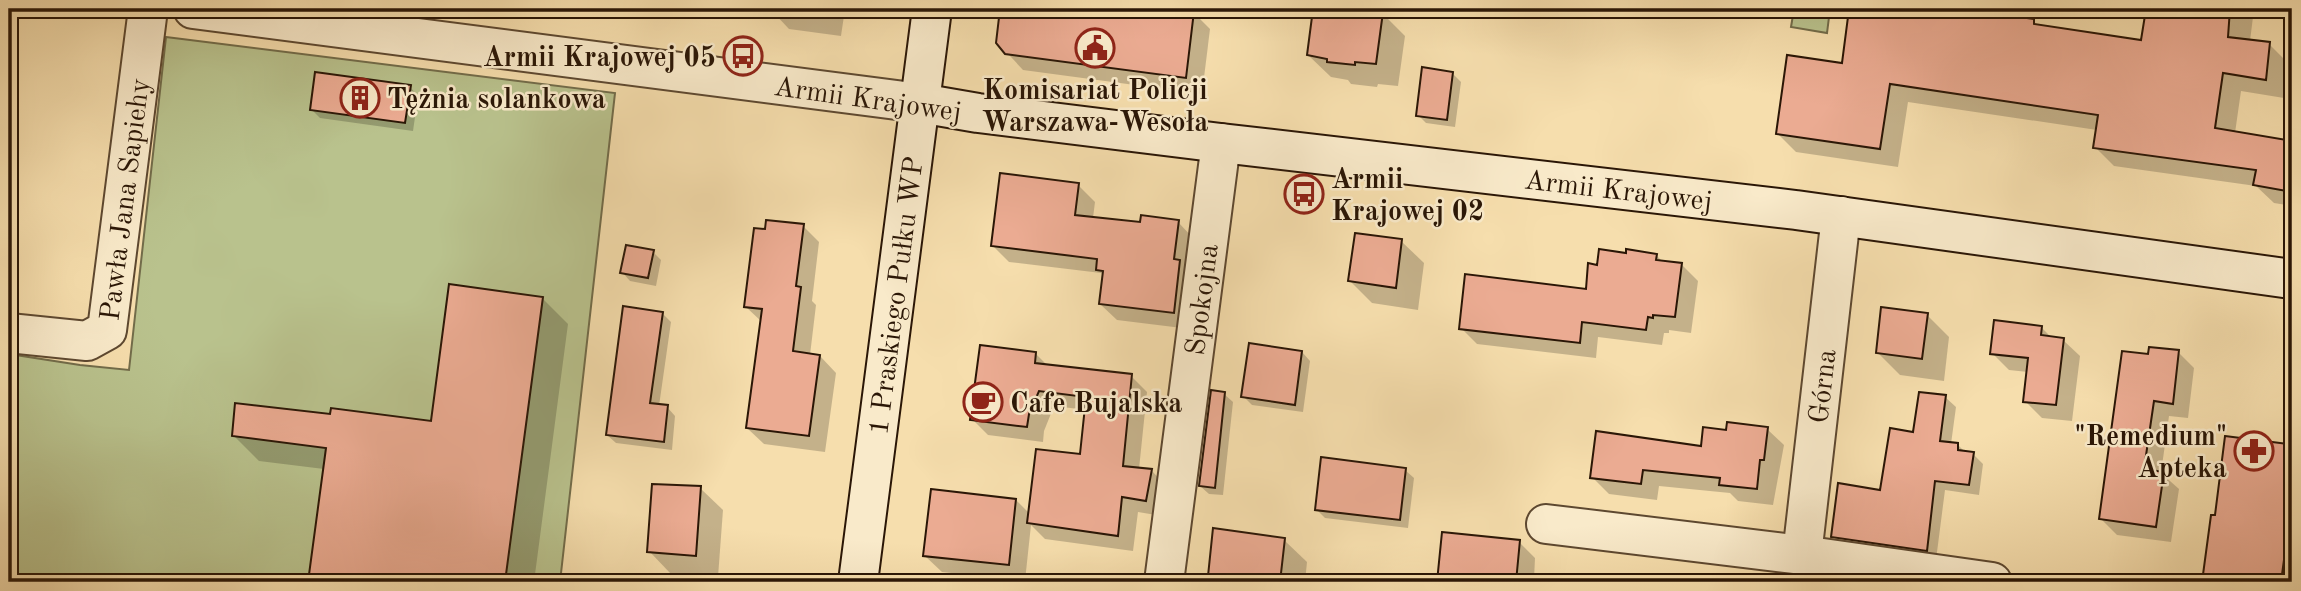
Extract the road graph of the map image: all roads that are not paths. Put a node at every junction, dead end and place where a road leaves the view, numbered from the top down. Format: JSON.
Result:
{"nodes":[{"id":1,"x":148,"y":9,"type":"edge"},
{"id":2,"x":193,"y":9,"type":"edge"},
{"id":3,"x":932,"y":9,"type":"edge"},
{"id":4,"x":371,"y":20,"type":"edge"},
{"id":5,"x":920,"y":103,"type":"junction"},
{"id":6,"x":1221,"y":143,"type":"junction"},
{"id":7,"x":1842,"y":216,"type":"junction"},
{"id":8,"x":2292,"y":279,"type":"edge"},
{"id":9,"x":9,"y":333,"type":"edge"},
{"id":10,"x":1546,"y":524,"type":"dead end"},
{"id":11,"x":1802,"y":555,"type":"junction"},
{"id":12,"x":858,"y":582,"type":"edge"},
{"id":13,"x":1164,"y":582,"type":"edge"},
{"id":14,"x":1992,"y":582,"type":"edge"}],
"edges":[{"from":1,"to":9,"type":"street","name":"Pawła Jana Sapiehy"},
{"from":2,"to":4,"type":"street","name":"Armii Krajowej"},
{"from":3,"to":5,"type":"street","name":"1 Praskiego Pułku WP"},
{"from":4,"to":5,"type":"street","name":"Armii Krajowej"},
{"from":5,"to":6,"type":"street","name":"Armii Krajowej"},
{"from":5,"to":12,"type":"street","name":"1 Praskiego Pułku WP"},
{"from":6,"to":7,"type":"street","name":"Armii Krajowej"},
{"from":6,"to":13,"type":"street","name":"Spokojna"},
{"from":7,"to":8,"type":"street","name":"Armii Krajowej"},
{"from":7,"to":11,"type":"street","name":"Górna"},
{"from":10,"to":11,"type":"street"},
{"from":11,"to":14,"type":"street"}]}
